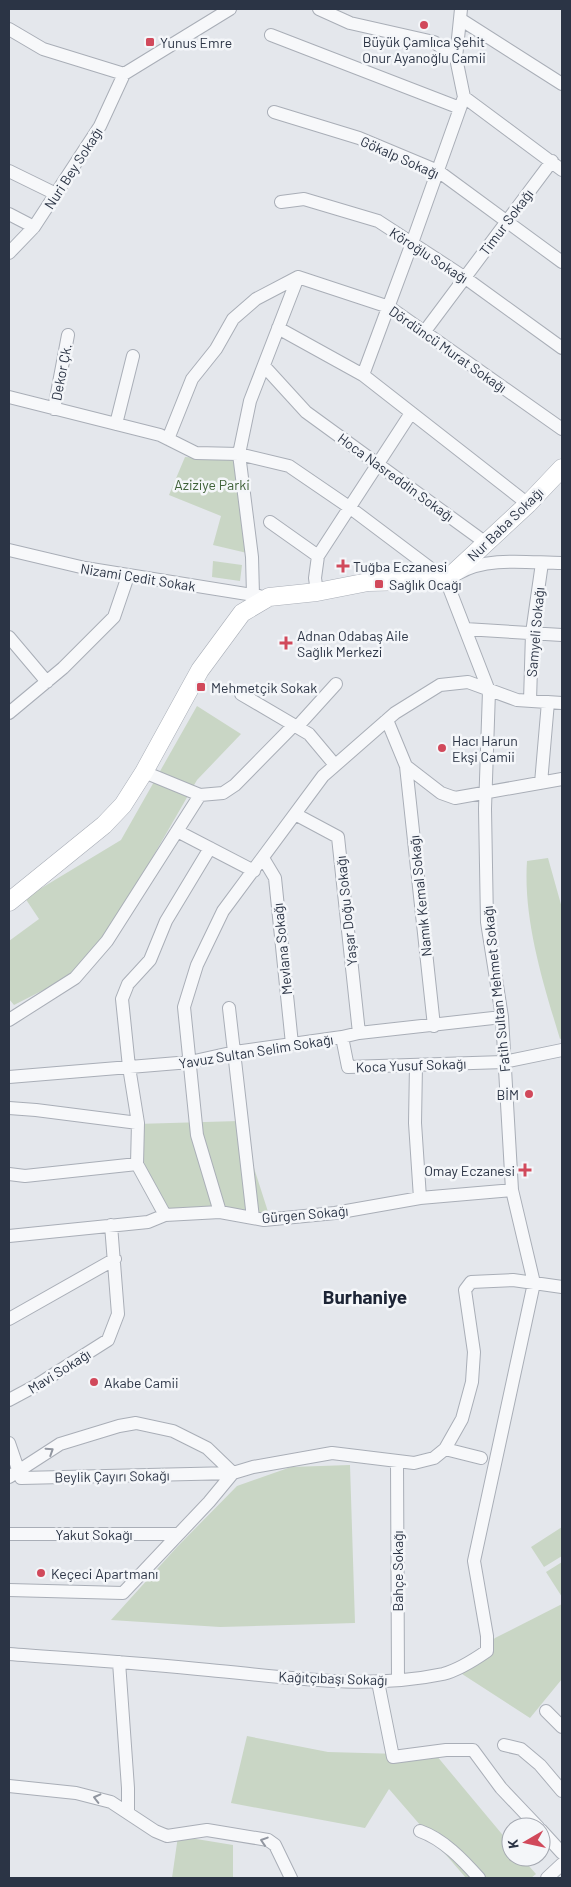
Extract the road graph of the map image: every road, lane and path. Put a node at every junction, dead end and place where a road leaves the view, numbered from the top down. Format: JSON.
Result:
{"nodes":[{"id":1,"x":230,"y":9,"type":"edge"},
{"id":2,"x":319,"y":9,"type":"edge"},
{"id":3,"x":461,"y":14,"type":"edge"},
{"id":4,"x":9,"y":29,"type":"edge"},
{"id":5,"x":271,"y":34,"type":"dead end"},
{"id":6,"x":456,"y":58,"type":"junction"},
{"id":7,"x":124,"y":74,"type":"junction"},
{"id":8,"x":562,"y":84,"type":"edge"},
{"id":9,"x":462,"y":102,"type":"junction"},
{"id":10,"x":274,"y":112,"type":"dead end"},
{"id":11,"x":552,"y":162,"type":"junction"},
{"id":12,"x":562,"y":170,"type":"edge"},
{"id":13,"x":9,"y":171,"type":"edge"},
{"id":14,"x":438,"y":171,"type":"junction"},
{"id":15,"x":56,"y":194,"type":"junction"},
{"id":16,"x":281,"y":202,"type":"dead end"},
{"id":17,"x":9,"y":214,"type":"edge"},
{"id":18,"x":506,"y":221,"type":"junction"},
{"id":19,"x":34,"y":227,"type":"junction"},
{"id":20,"x":412,"y":243,"type":"junction"},
{"id":21,"x":9,"y":253,"type":"edge"},
{"id":22,"x":562,"y":262,"type":"edge"},
{"id":23,"x":298,"y":277,"type":"junction"},
{"id":24,"x":464,"y":277,"type":"junction"},
{"id":25,"x":388,"y":307,"type":"junction"},
{"id":26,"x":278,"y":328,"type":"junction"},
{"id":27,"x":424,"y":331,"type":"junction"},
{"id":28,"x":68,"y":335,"type":"dead end"},
{"id":29,"x":562,"y":348,"type":"edge"},
{"id":30,"x":133,"y":356,"type":"dead end"},
{"id":31,"x":264,"y":366,"type":"junction"},
{"id":32,"x":363,"y":375,"type":"junction"},
{"id":33,"x":9,"y":397,"type":"edge"},
{"id":34,"x":54,"y":409,"type":"junction"},
{"id":35,"x":411,"y":412,"type":"junction"},
{"id":36,"x":116,"y":424,"type":"junction"},
{"id":37,"x":562,"y":429,"type":"edge"},
{"id":38,"x":168,"y":439,"type":"junction"},
{"id":39,"x":239,"y":454,"type":"junction"},
{"id":40,"x":378,"y":463,"type":"junction"},
{"id":41,"x":562,"y":468,"type":"edge"},
{"id":42,"x":528,"y":504,"type":"junction"},
{"id":43,"x":349,"y":507,"type":"junction"},
{"id":44,"x":270,"y":522,"type":"dead end"},
{"id":45,"x":486,"y":543,"type":"junction"},
{"id":46,"x":9,"y":550,"type":"edge"},
{"id":47,"x":318,"y":556,"type":"junction"},
{"id":48,"x":542,"y":563,"type":"junction"},
{"id":49,"x":562,"y":563,"type":"edge"},
{"id":50,"x":128,"y":576,"type":"junction"},
{"id":51,"x":446,"y":580,"type":"junction"},
{"id":52,"x":318,"y":592,"type":"junction"},
{"id":53,"x":261,"y":596,"type":"junction"},
{"id":54,"x":465,"y":628,"type":"junction"},
{"id":55,"x":532,"y":633,"type":"junction"},
{"id":56,"x":562,"y":635,"type":"edge"},
{"id":57,"x":9,"y":637,"type":"edge"},
{"id":58,"x":46,"y":682,"type":"junction"},
{"id":59,"x":336,"y":684,"type":"dead end"},
{"id":60,"x":489,"y":691,"type":"junction"},
{"id":61,"x":241,"y":694,"type":"dead end"},
{"id":62,"x":530,"y":701,"type":"junction"},
{"id":63,"x":548,"y":702,"type":"junction"},
{"id":64,"x":562,"y":703,"type":"edge"},
{"id":65,"x":9,"y":713,"type":"edge"},
{"id":66,"x":387,"y":720,"type":"junction"},
{"id":67,"x":296,"y":726,"type":"junction"},
{"id":68,"x":335,"y":765,"type":"junction"},
{"id":69,"x":406,"y":766,"type":"junction"},
{"id":70,"x":144,"y":772,"type":"junction"},
{"id":71,"x":562,"y":780,"type":"edge"},
{"id":72,"x":541,"y":783,"type":"junction"},
{"id":73,"x":486,"y":792,"type":"junction"},
{"id":74,"x":200,"y":795,"type":"junction"},
{"id":75,"x":295,"y":814,"type":"junction"},
{"id":76,"x":177,"y":831,"type":"junction"},
{"id":77,"x":210,"y":848,"type":"junction"},
{"id":78,"x":263,"y":858,"type":"junction"},
{"id":79,"x":254,"y":871,"type":"junction"},
{"id":80,"x":9,"y":902,"type":"edge"},
{"id":81,"x":229,"y":1008,"type":"dead end"},
{"id":82,"x":502,"y":1017,"type":"junction"},
{"id":83,"x":9,"y":1020,"type":"edge"},
{"id":84,"x":434,"y":1026,"type":"junction"},
{"id":85,"x":359,"y":1033,"type":"junction"},
{"id":86,"x":342,"y":1037,"type":"junction"},
{"id":87,"x":292,"y":1044,"type":"junction"},
{"id":88,"x":562,"y":1050,"type":"edge"},
{"id":89,"x":235,"y":1052,"type":"junction"},
{"id":90,"x":190,"y":1062,"type":"junction"},
{"id":91,"x":504,"y":1062,"type":"junction"},
{"id":92,"x":416,"y":1065,"type":"junction"},
{"id":93,"x":129,"y":1067,"type":"junction"},
{"id":94,"x":9,"y":1077,"type":"edge"},
{"id":95,"x":9,"y":1108,"type":"edge"},
{"id":96,"x":138,"y":1123,"type":"junction"},
{"id":97,"x":137,"y":1164,"type":"junction"},
{"id":98,"x":9,"y":1174,"type":"edge"},
{"id":99,"x":512,"y":1190,"type":"junction"},
{"id":100,"x":420,"y":1198,"type":"junction"},
{"id":101,"x":220,"y":1212,"type":"junction"},
{"id":102,"x":165,"y":1215,"type":"junction"},
{"id":103,"x":253,"y":1218,"type":"junction"},
{"id":104,"x":112,"y":1225,"type":"junction"},
{"id":105,"x":9,"y":1236,"type":"edge"},
{"id":106,"x":115,"y":1259,"type":"junction"},
{"id":107,"x":534,"y":1283,"type":"junction"},
{"id":108,"x":562,"y":1287,"type":"edge"},
{"id":109,"x":9,"y":1319,"type":"edge"},
{"id":110,"x":9,"y":1400,"type":"edge"},
{"id":111,"x":10,"y":1447,"type":"edge"},
{"id":112,"x":445,"y":1449,"type":"junction"},
{"id":113,"x":482,"y":1458,"type":"dead end"},
{"id":114,"x":397,"y":1462,"type":"junction"},
{"id":115,"x":233,"y":1473,"type":"junction"},
{"id":116,"x":13,"y":1474,"type":"edge"},
{"id":117,"x":9,"y":1534,"type":"edge"},
{"id":118,"x":178,"y":1534,"type":"junction"},
{"id":119,"x":9,"y":1590,"type":"edge"},
{"id":120,"x":9,"y":1654,"type":"edge"},
{"id":121,"x":119,"y":1662,"type":"junction"},
{"id":122,"x":398,"y":1680,"type":"junction"},
{"id":123,"x":378,"y":1682,"type":"junction"},
{"id":124,"x":546,"y":1711,"type":"dead end"},
{"id":125,"x":562,"y":1727,"type":"edge"},
{"id":126,"x":504,"y":1744,"type":"dead end"},
{"id":127,"x":9,"y":1786,"type":"edge"},
{"id":128,"x":562,"y":1791,"type":"edge"},
{"id":129,"x":128,"y":1812,"type":"junction"},
{"id":130,"x":529,"y":1817,"type":"edge"},
{"id":131,"x":420,"y":1831,"type":"dead end"},
{"id":132,"x":551,"y":1841,"type":"edge"},
{"id":133,"x":562,"y":1853,"type":"edge"},
{"id":134,"x":562,"y":1864,"type":"edge"},
{"id":135,"x":291,"y":1878,"type":"edge"},
{"id":136,"x":479,"y":1878,"type":"edge"},
{"id":137,"x":547,"y":1878,"type":"edge"}],
"edges":[{"from":1,"to":7,"type":"street"},
{"from":2,"to":6,"type":"street"},
{"from":3,"to":6,"type":"street"},
{"from":3,"to":8,"type":"street"},
{"from":4,"to":7,"type":"street"},
{"from":5,"to":9,"type":"street"},
{"from":6,"to":9,"type":"street"},
{"from":7,"to":15,"type":"street","name":"Nuri Bey Sokağı"},
{"from":9,"to":11,"type":"street"},
{"from":9,"to":14,"type":"street"},
{"from":10,"to":14,"type":"street","name":"Gökalp Sokağı"},
{"from":11,"to":12,"type":"street"},
{"from":11,"to":18,"type":"street","name":"Timur Sokağı"},
{"from":13,"to":15,"type":"street"},
{"from":14,"to":18,"type":"street","name":"Gökalp Sokağı"},
{"from":14,"to":20,"type":"street"},
{"from":15,"to":19,"type":"street","name":"Nuri Bey Sokağı"},
{"from":16,"to":20,"type":"street","name":"Köroğlu Sokağı"},
{"from":17,"to":19,"type":"street"},
{"from":18,"to":22,"type":"street","name":"Gökalp Sokağı"},
{"from":18,"to":24,"type":"street","name":"Timur Sokağı"},
{"from":19,"to":21,"type":"street","name":"Nuri Bey Sokağı"},
{"from":20,"to":24,"type":"street","name":"Köroğlu Sokağı"},
{"from":20,"to":25,"type":"street"},
{"from":23,"to":25,"type":"street","name":"Dördüncü Murat Sokağı"},
{"from":23,"to":26,"type":"street"},
{"from":23,"to":38,"type":"street"},
{"from":24,"to":27,"type":"street","name":"Timur Sokağı"},
{"from":24,"to":29,"type":"street","name":"Köroğlu Sokağı"},
{"from":25,"to":27,"type":"street","name":"Dördüncü Murat Sokağı"},
{"from":25,"to":32,"type":"street"},
{"from":26,"to":31,"type":"street"},
{"from":26,"to":32,"type":"street"},
{"from":27,"to":37,"type":"street","name":"Dördüncü Murat Sokağı"},
{"from":28,"to":34,"type":"street","name":"Dekor Çk."},
{"from":30,"to":36,"type":"street"},
{"from":31,"to":39,"type":"street"},
{"from":31,"to":40,"type":"street","name":"Hoca Nasreddin Sokağı"},
{"from":32,"to":35,"type":"street"},
{"from":33,"to":34,"type":"street"},
{"from":34,"to":36,"type":"street"},
{"from":35,"to":40,"type":"street"},
{"from":35,"to":42,"type":"street"},
{"from":36,"to":38,"type":"street"},
{"from":38,"to":39,"type":"street"},
{"from":39,"to":43,"type":"street"},
{"from":39,"to":53,"type":"street"},
{"from":40,"to":43,"type":"street"},
{"from":40,"to":45,"type":"street","name":"Hoca Nasreddin Sokağı"},
{"from":41,"to":42,"type":"main road","name":"Nur Baba Sokağı"},
{"from":42,"to":45,"type":"main road","name":"Nur Baba Sokağı"},
{"from":43,"to":47,"type":"street"},
{"from":43,"to":51,"type":"street"},
{"from":44,"to":47,"type":"street"},
{"from":45,"to":51,"type":"main road","name":"Nur Baba Sokağı"},
{"from":46,"to":50,"type":"street","name":"Nizami Cedit Sokak"},
{"from":47,"to":52,"type":"street"},
{"from":48,"to":49,"type":"street"},
{"from":48,"to":51,"type":"street"},
{"from":48,"to":55,"type":"street","name":"Samyeli Sokağı"},
{"from":50,"to":53,"type":"street","name":"Nizami Cedit Sokak"},
{"from":50,"to":58,"type":"street"},
{"from":51,"to":52,"type":"main road"},
{"from":51,"to":54,"type":"street","name":"Fatih Sultan Mehmet Sokağı"},
{"from":52,"to":53,"type":"main road"},
{"from":53,"to":70,"type":"main road"},
{"from":54,"to":55,"type":"street"},
{"from":54,"to":60,"type":"street","name":"Fatih Sultan Mehmet Sokağı"},
{"from":55,"to":56,"type":"street"},
{"from":55,"to":62,"type":"street","name":"Samyeli Sokağı"},
{"from":57,"to":58,"type":"street"},
{"from":58,"to":65,"type":"street"},
{"from":59,"to":67,"type":"street"},
{"from":60,"to":62,"type":"street"},
{"from":60,"to":66,"type":"street"},
{"from":60,"to":73,"type":"street","name":"Fatih Sultan Mehmet Sokağı"},
{"from":61,"to":67,"type":"street"},
{"from":62,"to":63,"type":"street"},
{"from":63,"to":64,"type":"street"},
{"from":63,"to":72,"type":"street"},
{"from":66,"to":68,"type":"street"},
{"from":66,"to":69,"type":"street"},
{"from":67,"to":68,"type":"street"},
{"from":67,"to":74,"type":"street"},
{"from":68,"to":75,"type":"street"},
{"from":69,"to":73,"type":"street"},
{"from":69,"to":84,"type":"street","name":"Namık Kemal Sokağı"},
{"from":70,"to":74,"type":"street"},
{"from":70,"to":80,"type":"main road"},
{"from":71,"to":72,"type":"street"},
{"from":72,"to":73,"type":"street"},
{"from":73,"to":82,"type":"street","name":"Fatih Sultan Mehmet Sokağı"},
{"from":74,"to":76,"type":"street"},
{"from":75,"to":78,"type":"street"},
{"from":75,"to":85,"type":"street","name":"Yaşar Doğu Sokağı"},
{"from":76,"to":77,"type":"street"},
{"from":76,"to":83,"type":"street"},
{"from":77,"to":79,"type":"street"},
{"from":77,"to":93,"type":"street"},
{"from":78,"to":79,"type":"street"},
{"from":78,"to":87,"type":"street","name":"Mevlana Sokağı"},
{"from":79,"to":90,"type":"street"},
{"from":81,"to":89,"type":"street"},
{"from":82,"to":84,"type":"street","name":"Yavuz Sultan Selim Sokağı"},
{"from":82,"to":91,"type":"street","name":"Fatih Sultan Mehmet Sokağı"},
{"from":84,"to":85,"type":"street","name":"Yavuz Sultan Selim Sokağı"},
{"from":85,"to":86,"type":"street","name":"Yavuz Sultan Selim Sokağı"},
{"from":86,"to":87,"type":"street","name":"Yavuz Sultan Selim Sokağı"},
{"from":86,"to":92,"type":"street","name":"Koca Yusuf Sokağı"},
{"from":87,"to":89,"type":"street","name":"Yavuz Sultan Selim Sokağı"},
{"from":88,"to":91,"type":"street","name":"Koca Yusuf Sokağı"},
{"from":89,"to":90,"type":"street","name":"Yavuz Sultan Selim Sokağı"},
{"from":89,"to":103,"type":"street"},
{"from":90,"to":93,"type":"street","name":"Yavuz Sultan Selim Sokağı"},
{"from":90,"to":101,"type":"street"},
{"from":91,"to":92,"type":"street","name":"Koca Yusuf Sokağı"},
{"from":91,"to":99,"type":"street","name":"Fatih Sultan Mehmet Sokağı"},
{"from":92,"to":100,"type":"street"},
{"from":93,"to":94,"type":"street","name":"Yavuz Sultan Selim Sokağı"},
{"from":93,"to":96,"type":"street"},
{"from":95,"to":96,"type":"street"},
{"from":96,"to":97,"type":"street"},
{"from":97,"to":98,"type":"street"},
{"from":97,"to":102,"type":"street"},
{"from":99,"to":100,"type":"street","name":"Gürgen Sokağı"},
{"from":99,"to":107,"type":"street","name":"Fatih Sultan Mehmet Sokağı"},
{"from":100,"to":103,"type":"street","name":"Gürgen Sokağı"},
{"from":101,"to":102,"type":"street","name":"Gürgen Sokağı"},
{"from":101,"to":103,"type":"street","name":"Gürgen Sokağı"},
{"from":102,"to":104,"type":"street","name":"Gürgen Sokağı"},
{"from":104,"to":105,"type":"street","name":"Gürgen Sokağı"},
{"from":104,"to":106,"type":"street"},
{"from":106,"to":109,"type":"street"},
{"from":106,"to":110,"type":"street","name":"Mavi Sokağı"},
{"from":107,"to":108,"type":"street"},
{"from":107,"to":112,"type":"street"},
{"from":107,"to":122,"type":"street","name":"Kağıtçıbaşı Sokağı"},
{"from":111,"to":116,"type":"street"},
{"from":112,"to":113,"type":"street"},
{"from":112,"to":114,"type":"street"},
{"from":114,"to":115,"type":"street"},
{"from":114,"to":122,"type":"street","name":"Bahçe Sokağı"},
{"from":115,"to":116,"type":"street","name":"Beylik Çayırı Sokağı"},
{"from":116,"to":115,"type":"street","one_way":true},
{"from":115,"to":118,"type":"street"},
{"from":117,"to":118,"type":"street","name":"Yakut Sokağı"},
{"from":118,"to":119,"type":"street"},
{"from":120,"to":121,"type":"street","name":"Kağıtçıbaşı Sokağı"},
{"from":121,"to":123,"type":"street","name":"Kağıtçıbaşı Sokağı"},
{"from":121,"to":129,"type":"street"},
{"from":122,"to":123,"type":"street","name":"Kağıtçıbaşı Sokağı"},
{"from":123,"to":130,"type":"street"},
{"from":124,"to":125,"type":"street"},
{"from":126,"to":128,"type":"street"},
{"from":129,"to":127,"type":"street","one_way":true},
{"from":135,"to":129,"type":"street","one_way":true},
{"from":131,"to":136,"type":"street"},
{"from":132,"to":133,"type":"street"},
{"from":134,"to":137,"type":"street"}]}
